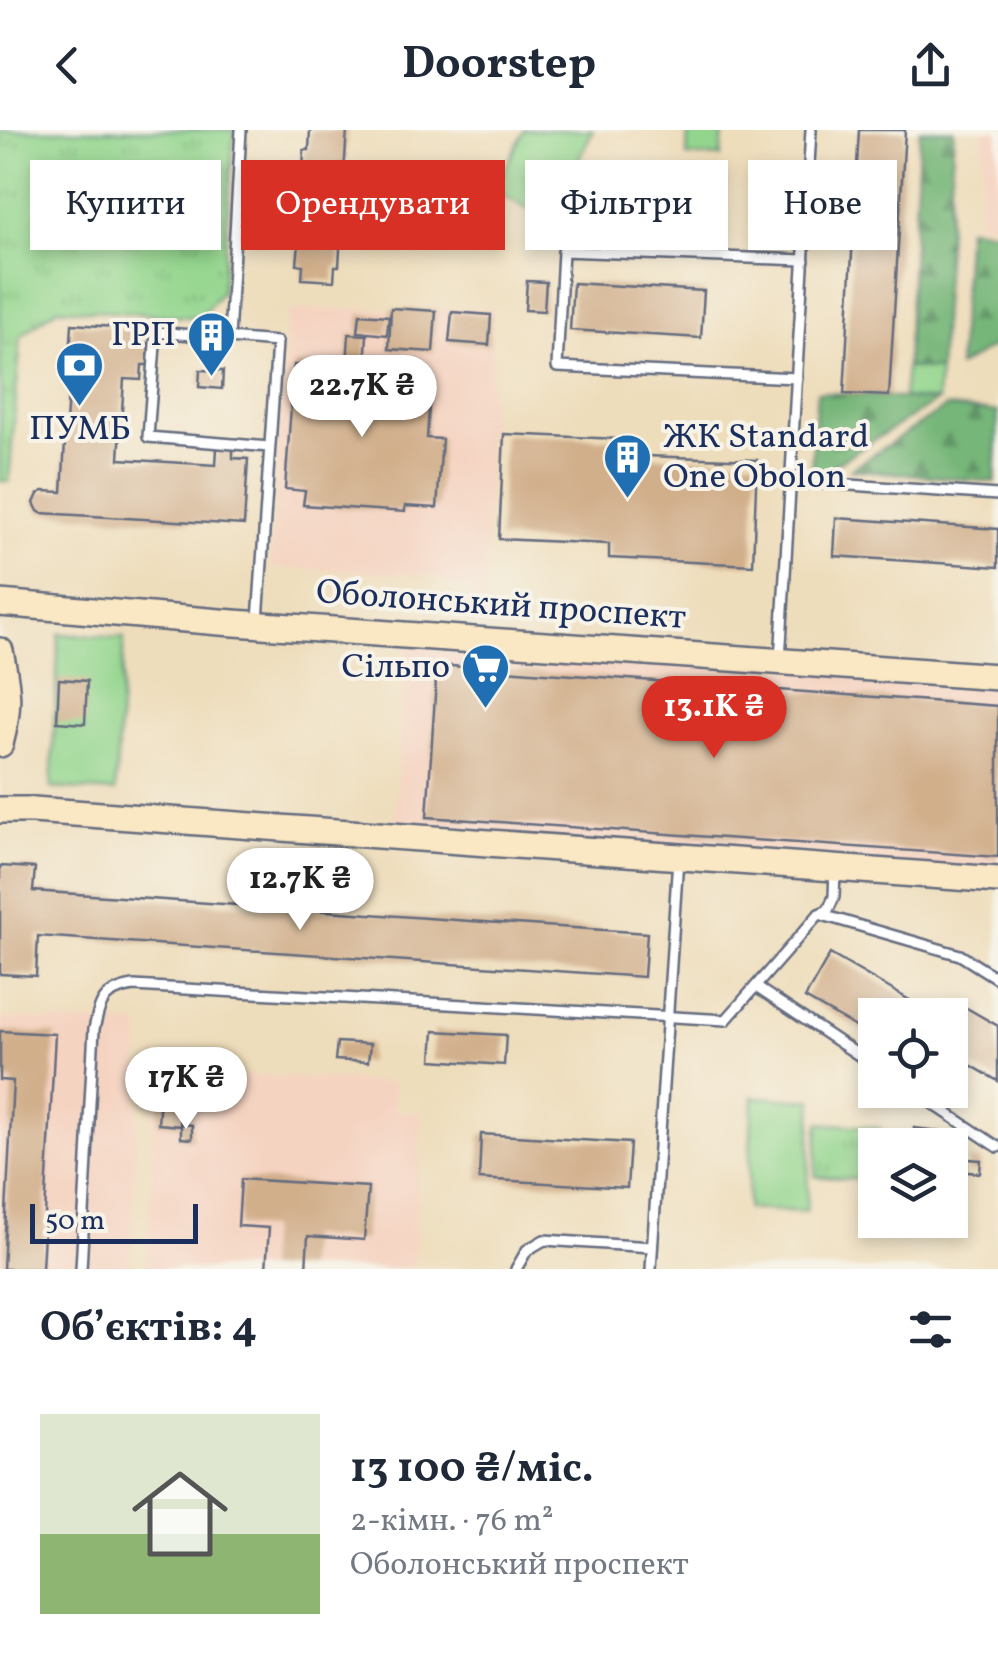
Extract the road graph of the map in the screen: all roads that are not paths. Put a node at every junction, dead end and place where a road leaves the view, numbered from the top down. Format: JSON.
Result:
{"nodes":[{"id":1,"x":241,"y":130,"type":"edge"},
{"id":2,"x":812,"y":130,"type":"edge"},
{"id":3,"x":804,"y":260,"type":"junction"},
{"id":4,"x":228,"y":338,"type":"junction"},
{"id":5,"x":797,"y":378,"type":"junction"},
{"id":6,"x":269,"y":447,"type":"junction"},
{"id":7,"x":791,"y":480,"type":"junction"},
{"id":8,"x":998,"y":495,"type":"edge"},
{"id":9,"x":0,"y":603,"type":"edge"},
{"id":10,"x":258,"y":624,"type":"junction"},
{"id":11,"x":0,"y":651,"type":"edge"},
{"id":12,"x":780,"y":661,"type":"junction"},
{"id":13,"x":998,"y":676,"type":"edge"},
{"id":14,"x":0,"y":744,"type":"edge"},
{"id":15,"x":0,"y":810,"type":"edge"},
{"id":16,"x":678,"y":857,"type":"junction"},
{"id":17,"x":836,"y":869,"type":"junction"},
{"id":18,"x":998,"y":880,"type":"edge"},
{"id":19,"x":819,"y":914,"type":"junction"},
{"id":20,"x":998,"y":979,"type":"edge"},
{"id":21,"x":756,"y":987,"type":"junction"},
{"id":22,"x":668,"y":1018,"type":"junction"},
{"id":23,"x":858,"y":1055,"type":"edge"},
{"id":24,"x":939,"y":1108,"type":"edge"},
{"id":25,"x":998,"y":1147,"type":"edge"},
{"id":26,"x":652,"y":1246,"type":"junction"},
{"id":27,"x":80,"y":1269,"type":"edge"},
{"id":28,"x":516,"y":1269,"type":"edge"},
{"id":29,"x":651,"y":1269,"type":"edge"}],
"edges":[{"from":1,"to":4,"type":"lane"},
{"from":2,"to":3,"type":"lane"},
{"from":3,"to":5,"type":"lane"},
{"from":3,"to":5,"type":"lane"},
{"from":4,"to":6,"type":"lane"},
{"from":4,"to":6,"type":"lane"},
{"from":5,"to":7,"type":"lane"},
{"from":6,"to":10,"type":"lane"},
{"from":7,"to":8,"type":"lane"},
{"from":7,"to":12,"type":"lane"},
{"from":9,"to":10,"type":"main road","name":"Оболонський проспект"},
{"from":10,"to":12,"type":"main road","name":"Оболонський проспект"},
{"from":11,"to":14,"type":"main road"},
{"from":12,"to":13,"type":"main road","name":"Оболонський проспект"},
{"from":15,"to":16,"type":"main road"},
{"from":16,"to":17,"type":"main road"},
{"from":16,"to":22,"type":"lane"},
{"from":17,"to":18,"type":"main road"},
{"from":17,"to":19,"type":"lane"},
{"from":19,"to":20,"type":"lane"},
{"from":19,"to":21,"type":"lane"},
{"from":21,"to":22,"type":"lane"},
{"from":21,"to":23,"type":"lane"},
{"from":22,"to":26,"type":"lane"},
{"from":22,"to":27,"type":"lane"},
{"from":24,"to":25,"type":"lane"},
{"from":26,"to":28,"type":"lane"},
{"from":26,"to":29,"type":"lane"}]}
